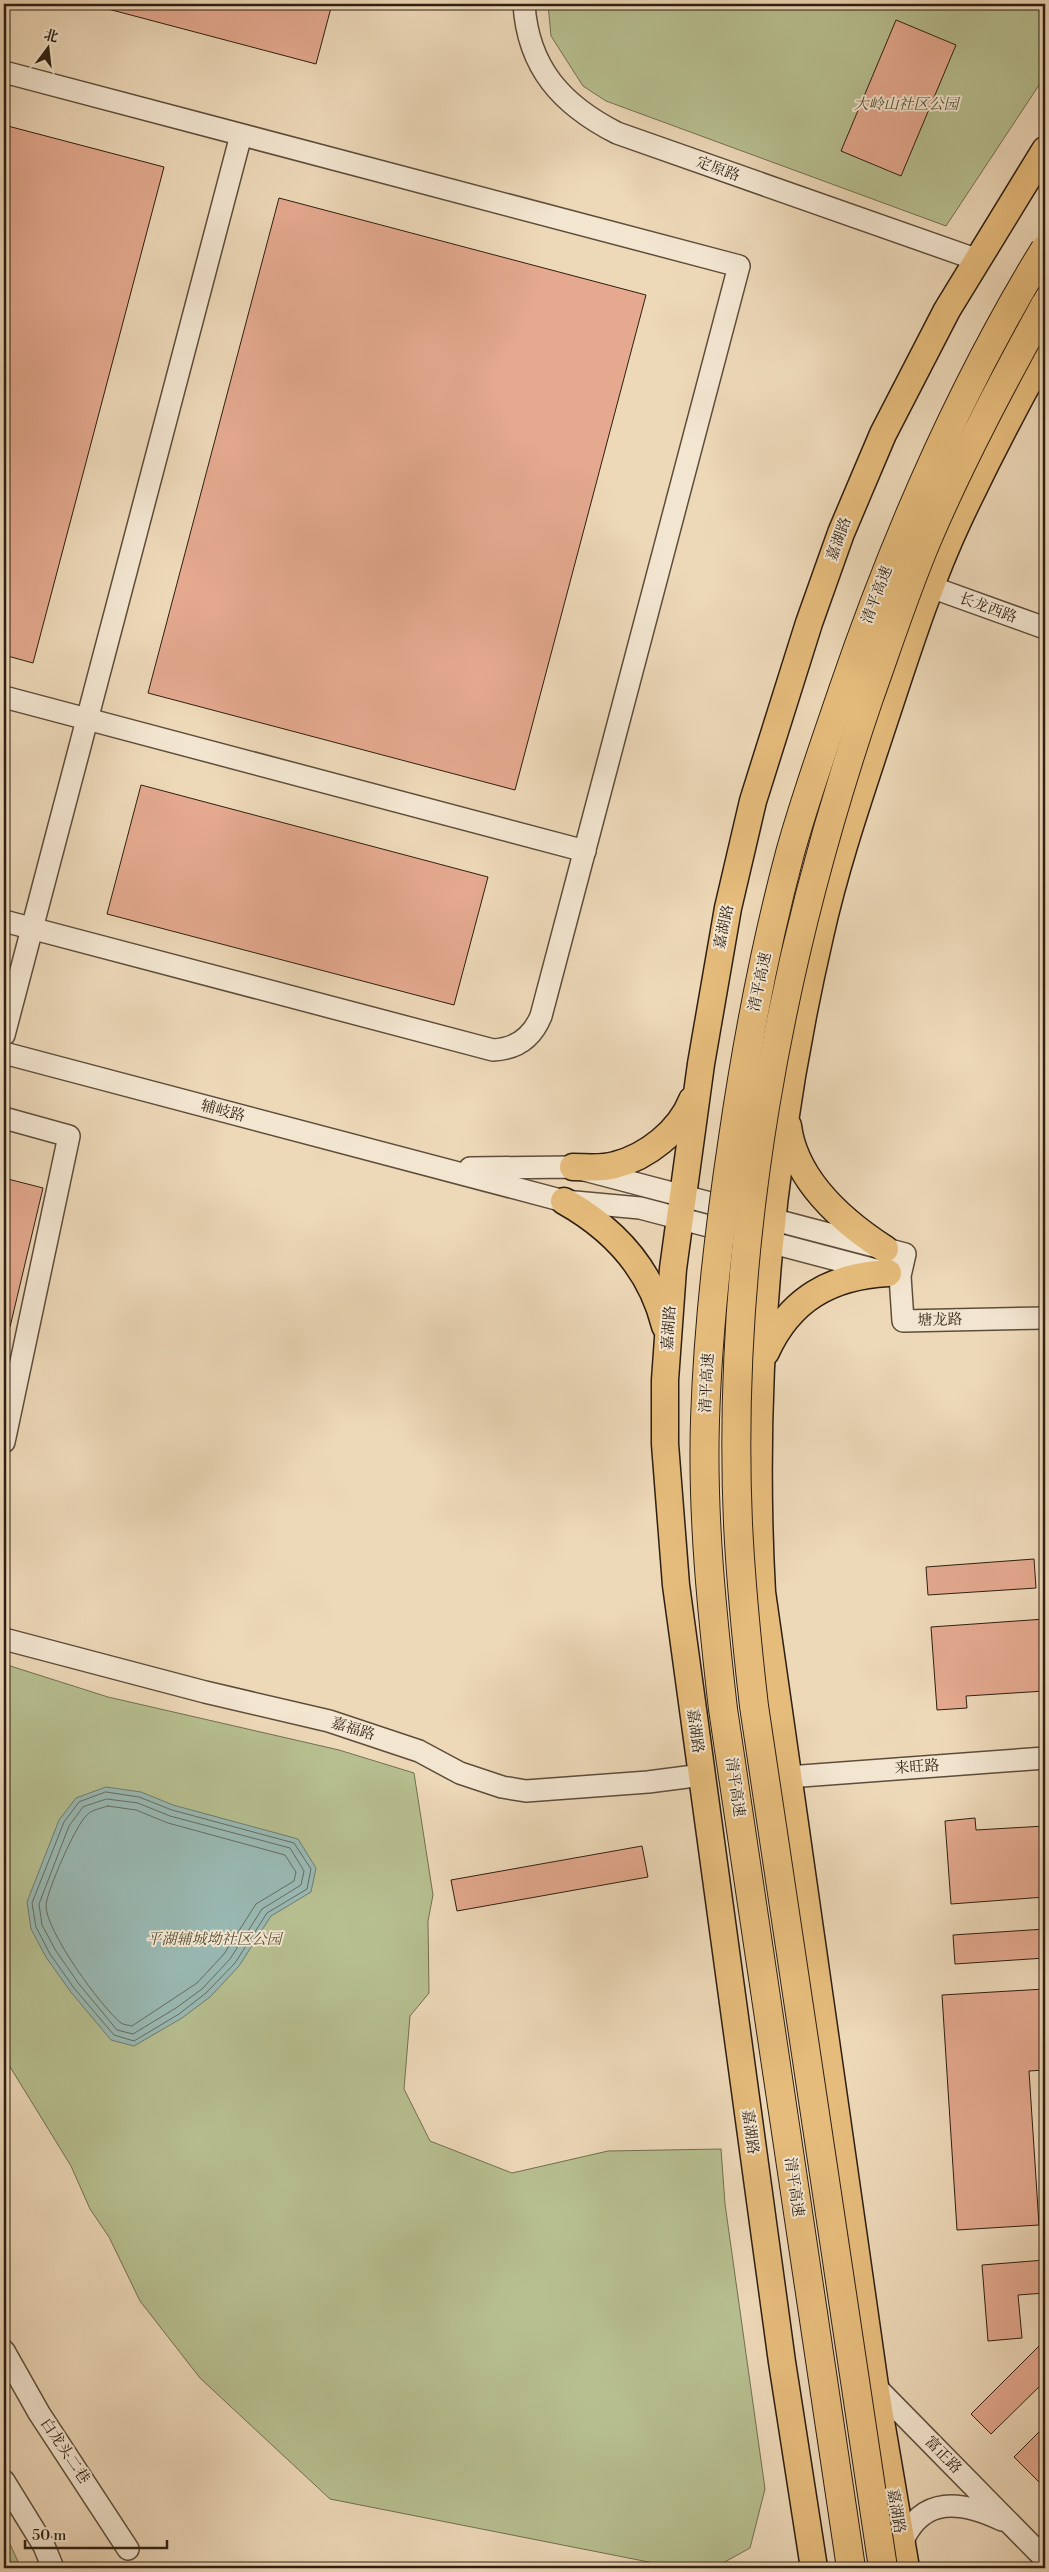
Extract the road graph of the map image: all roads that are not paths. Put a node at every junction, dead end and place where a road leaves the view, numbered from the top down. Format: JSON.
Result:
{"nodes":[{"id":1,"x":524,"y":4,"type":"edge"},
{"id":2,"x":4,"y":72,"type":"edge"},
{"id":3,"x":242,"y":135,"type":"junction"},
{"id":4,"x":1045,"y":150,"type":"edge"},
{"id":5,"x":1045,"y":249,"type":"edge"},
{"id":6,"x":978,"y":260,"type":"junction"},
{"id":7,"x":1045,"y":305,"type":"edge"},
{"id":8,"x":1045,"y":352,"type":"edge"},
{"id":9,"x":930,"y":587,"type":"junction"},
{"id":10,"x":1045,"y":628,"type":"edge"},
{"id":11,"x":4,"y":697,"type":"edge"},
{"id":12,"x":87,"y":719,"type":"junction"},
{"id":13,"x":585,"y":850,"type":"junction"},
{"id":14,"x":4,"y":921,"type":"edge"},
{"id":15,"x":32,"y":928,"type":"junction"},
{"id":16,"x":4,"y":1036,"type":"edge"},
{"id":17,"x":4,"y":1053,"type":"edge"},
{"id":18,"x":697,"y":1085,"type":"junction"},
{"id":19,"x":786,"y":1114,"type":"junction"},
{"id":20,"x":4,"y":1118,"type":"edge"},
{"id":21,"x":573,"y":1167,"type":"junction"},
{"id":22,"x":441,"y":1169,"type":"junction"},
{"id":23,"x":564,"y":1201,"type":"junction"},
{"id":24,"x":681,"y":1207,"type":"junction"},
{"id":25,"x":773,"y":1231,"type":"junction"},
{"id":26,"x":895,"y":1263,"type":"junction"},
{"id":27,"x":1045,"y":1318,"type":"edge"},
{"id":28,"x":668,"y":1341,"type":"junction"},
{"id":29,"x":762,"y":1362,"type":"junction"},
{"id":30,"x":4,"y":1442,"type":"edge"},
{"id":31,"x":4,"y":1639,"type":"edge"},
{"id":32,"x":1045,"y":1758,"type":"edge"},
{"id":33,"x":702,"y":1775,"type":"junction"},
{"id":34,"x":788,"y":1776,"type":"junction"},
{"id":35,"x":4,"y":2351,"type":"edge"},
{"id":36,"x":875,"y":2386,"type":"junction"},
{"id":37,"x":4,"y":2481,"type":"edge"},
{"id":38,"x":1011,"y":2525,"type":"junction"},
{"id":39,"x":810,"y":2543,"type":"junction"},
{"id":40,"x":902,"y":2543,"type":"junction"},
{"id":41,"x":128,"y":2549,"type":"dead end"},
{"id":42,"x":1045,"y":2559,"type":"edge"},
{"id":43,"x":53,"y":2568,"type":"edge"},
{"id":44,"x":805,"y":2568,"type":"edge"},
{"id":45,"x":814,"y":2568,"type":"edge"},
{"id":46,"x":851,"y":2568,"type":"edge"},
{"id":47,"x":883,"y":2568,"type":"edge"},
{"id":48,"x":906,"y":2568,"type":"edge"}],
"edges":[{"from":1,"to":6,"type":"street","name":"定原路"},
{"from":2,"to":3,"type":"street"},
{"from":3,"to":12,"type":"street"},
{"from":3,"to":13,"type":"street"},
{"from":4,"to":6,"type":"main road","name":"嘉湖路"},
{"from":5,"to":46,"type":"highway","name":"清平高速","bridge":true},
{"from":6,"to":18,"type":"main road","name":"嘉湖路"},
{"from":7,"to":47,"type":"highway","name":"清平高速","bridge":true},
{"from":8,"to":9,"type":"main road","name":"嘉湖路"},
{"from":9,"to":10,"type":"street","name":"长龙西路"},
{"from":9,"to":19,"type":"main road","name":"嘉湖路"},
{"from":11,"to":12,"type":"street"},
{"from":12,"to":13,"type":"street"},
{"from":12,"to":15,"type":"street"},
{"from":13,"to":15,"type":"street"},
{"from":14,"to":15,"type":"street"},
{"from":15,"to":16,"type":"street"},
{"from":17,"to":22,"type":"street","name":"辅岐路"},
{"from":18,"to":21,"type":"main road"},
{"from":18,"to":24,"type":"main road","name":"嘉湖路"},
{"from":19,"to":25,"type":"main road","name":"嘉湖路"},
{"from":19,"to":26,"type":"main road"},
{"from":20,"to":30,"type":"street"},
{"from":21,"to":22,"type":"street"},
{"from":21,"to":24,"type":"street"},
{"from":22,"to":23,"type":"street","name":"辅岐路"},
{"from":23,"to":24,"type":"street","name":"辅岐路"},
{"from":23,"to":28,"type":"main road"},
{"from":24,"to":25,"type":"street"},
{"from":24,"to":28,"type":"main road","name":"嘉湖路"},
{"from":25,"to":26,"type":"street"},
{"from":25,"to":29,"type":"main road","name":"嘉湖路"},
{"from":26,"to":27,"type":"street","name":"塘龙路"},
{"from":26,"to":29,"type":"main road"},
{"from":28,"to":33,"type":"main road","name":"嘉湖路"},
{"from":29,"to":34,"type":"main road","name":"嘉湖路"},
{"from":31,"to":33,"type":"street","name":"嘉福路"},
{"from":32,"to":34,"type":"street","name":"来旺路"},
{"from":33,"to":39,"type":"main road","name":"嘉湖路"},
{"from":34,"to":36,"type":"main road","name":"嘉湖路"},
{"from":35,"to":41,"type":"street","name":"白龙头二巷"},
{"from":36,"to":38,"type":"street","name":"富正路"},
{"from":36,"to":40,"type":"main road","name":"嘉湖路"},
{"from":37,"to":43,"type":"street"},
{"from":38,"to":40,"type":"street","name":"富正路"},
{"from":38,"to":42,"type":"street","name":"富正路"},
{"from":39,"to":44,"type":"street"},
{"from":39,"to":45,"type":"main road","name":"嘉湖路"},
{"from":40,"to":48,"type":"main road","name":"嘉湖路"}]}
